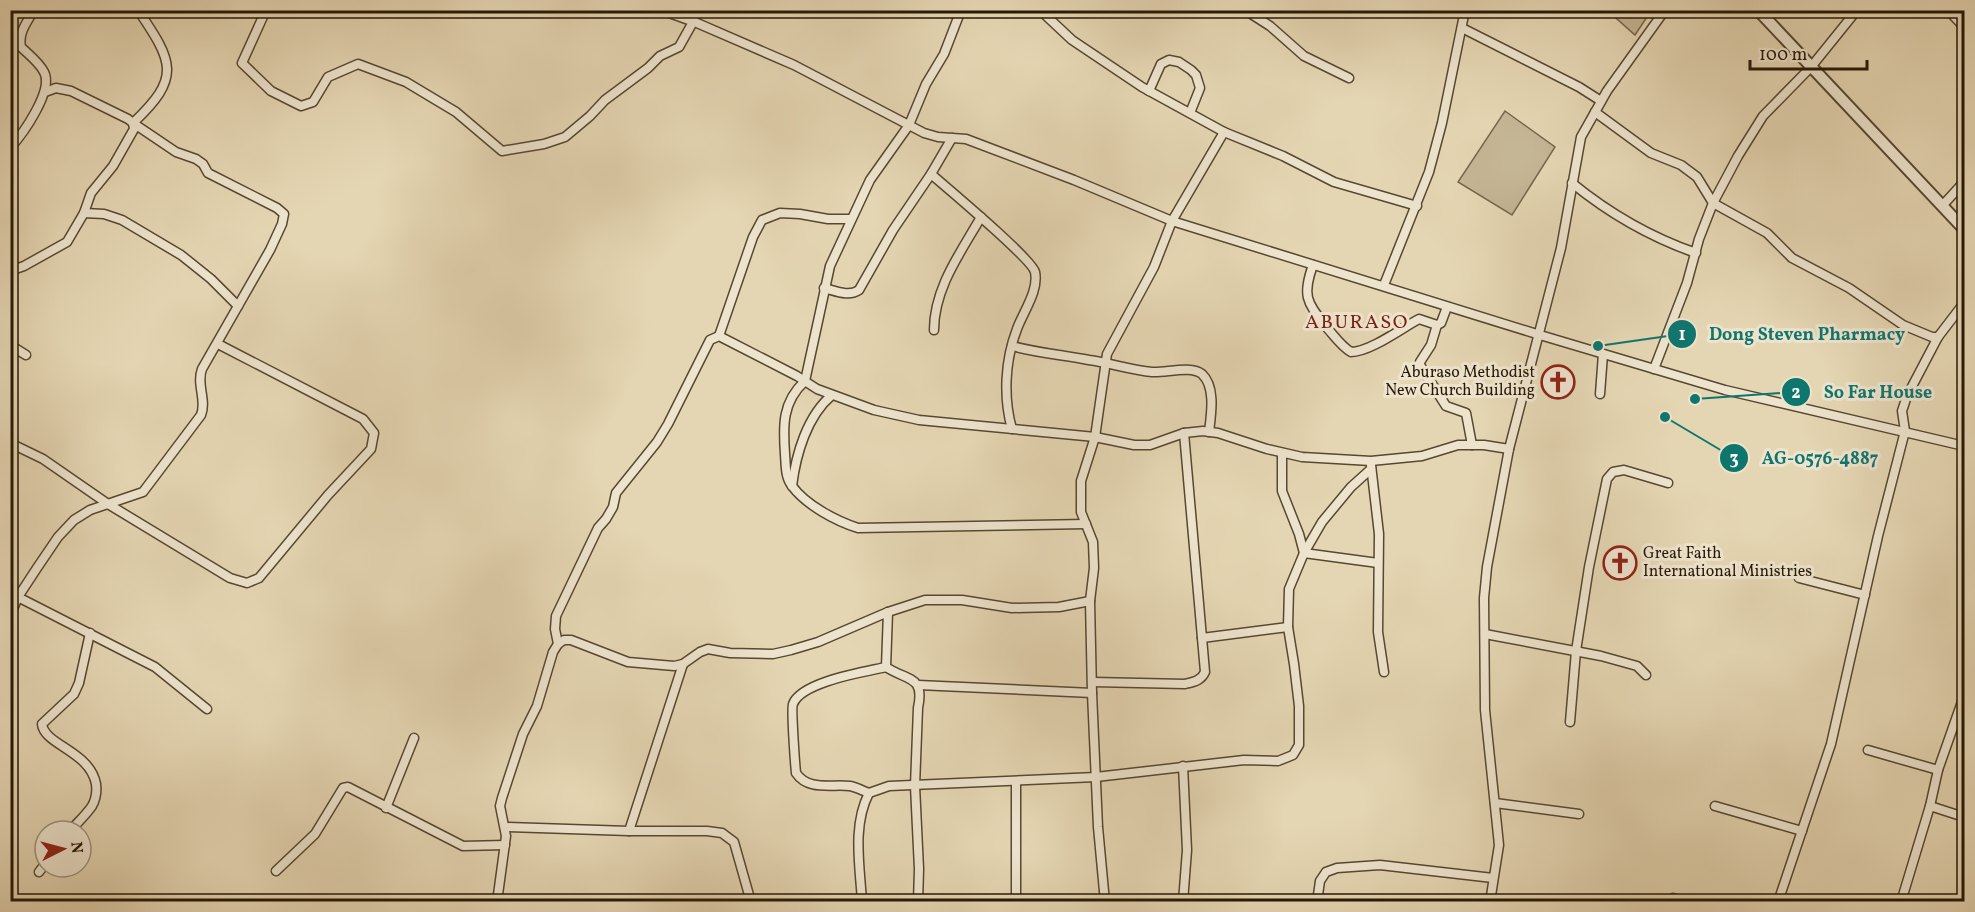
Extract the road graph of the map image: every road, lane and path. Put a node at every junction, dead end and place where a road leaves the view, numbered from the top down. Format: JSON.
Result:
{"nodes":[{"id":1,"x":34,"y":10,"type":"edge"},
{"id":2,"x":138,"y":10,"type":"edge"},
{"id":3,"x":266,"y":10,"type":"edge"},
{"id":4,"x":661,"y":10,"type":"edge"},
{"id":5,"x":695,"y":10,"type":"edge"},
{"id":6,"x":961,"y":10,"type":"edge"},
{"id":7,"x":1040,"y":10,"type":"edge"},
{"id":8,"x":1245,"y":10,"type":"edge"},
{"id":9,"x":1465,"y":10,"type":"edge"},
{"id":10,"x":1665,"y":10,"type":"edge"},
{"id":11,"x":1758,"y":10,"type":"edge"},
{"id":12,"x":1857,"y":10,"type":"edge"},
{"id":13,"x":1948,"y":10,"type":"edge"},
{"id":14,"x":693,"y":22,"type":"junction"},
{"id":15,"x":1965,"y":27,"type":"edge"},
{"id":16,"x":1462,"y":28,"type":"junction"},
{"id":17,"x":1811,"y":67,"type":"junction"},
{"id":18,"x":1349,"y":78,"type":"dead end"},
{"id":19,"x":1149,"y":91,"type":"junction"},
{"id":20,"x":45,"y":92,"type":"junction"},
{"id":21,"x":1601,"y":101,"type":"junction"},
{"id":22,"x":1595,"y":112,"type":"junction"},
{"id":23,"x":1190,"y":113,"type":"junction"},
{"id":24,"x":133,"y":123,"type":"junction"},
{"id":25,"x":909,"y":125,"type":"junction"},
{"id":26,"x":1224,"y":132,"type":"junction"},
{"id":27,"x":952,"y":138,"type":"junction"},
{"id":28,"x":10,"y":148,"type":"edge"},
{"id":29,"x":930,"y":174,"type":"junction"},
{"id":30,"x":1965,"y":182,"type":"edge"},
{"id":31,"x":1572,"y":183,"type":"junction"},
{"id":32,"x":1713,"y":203,"type":"junction"},
{"id":33,"x":1417,"y":206,"type":"junction"},
{"id":34,"x":1942,"y":206,"type":"junction"},
{"id":35,"x":84,"y":213,"type":"junction"},
{"id":36,"x":981,"y":217,"type":"junction"},
{"id":37,"x":850,"y":219,"type":"junction"},
{"id":38,"x":1172,"y":220,"type":"junction"},
{"id":39,"x":1965,"y":229,"type":"edge"},
{"id":40,"x":1696,"y":253,"type":"junction"},
{"id":41,"x":1313,"y":265,"type":"junction"},
{"id":42,"x":10,"y":271,"type":"edge"},
{"id":43,"x":1384,"y":285,"type":"junction"},
{"id":44,"x":824,"y":288,"type":"junction"},
{"id":45,"x":1965,"y":303,"type":"edge"},
{"id":46,"x":238,"y":306,"type":"junction"},
{"id":47,"x":1448,"y":307,"type":"junction"},
{"id":48,"x":1437,"y":325,"type":"junction"},
{"id":49,"x":934,"y":330,"type":"dead end"},
{"id":50,"x":1540,"y":335,"type":"junction"},
{"id":51,"x":719,"y":336,"type":"junction"},
{"id":52,"x":1938,"y":337,"type":"junction"},
{"id":53,"x":218,"y":344,"type":"junction"},
{"id":54,"x":10,"y":345,"type":"edge"},
{"id":55,"x":1012,"y":346,"type":"junction"},
{"id":56,"x":1603,"y":354,"type":"junction"},
{"id":57,"x":26,"y":355,"type":"dead end"},
{"id":58,"x":1106,"y":363,"type":"junction"},
{"id":59,"x":1654,"y":369,"type":"junction"},
{"id":60,"x":805,"y":381,"type":"junction"},
{"id":61,"x":1600,"y":394,"type":"dead end"},
{"id":62,"x":832,"y":395,"type":"junction"},
{"id":63,"x":1012,"y":429,"type":"junction"},
{"id":64,"x":1905,"y":431,"type":"junction"},
{"id":65,"x":1209,"y":432,"type":"junction"},
{"id":66,"x":1184,"y":434,"type":"junction"},
{"id":67,"x":1095,"y":437,"type":"junction"},
{"id":68,"x":10,"y":443,"type":"edge"},
{"id":69,"x":1472,"y":445,"type":"junction"},
{"id":70,"x":1965,"y":446,"type":"edge"},
{"id":71,"x":1509,"y":449,"type":"junction"},
{"id":72,"x":1282,"y":453,"type":"junction"},
{"id":73,"x":1371,"y":465,"type":"junction"},
{"id":74,"x":1668,"y":483,"type":"dead end"},
{"id":75,"x":792,"y":486,"type":"junction"},
{"id":76,"x":108,"y":504,"type":"junction"},
{"id":77,"x":1086,"y":525,"type":"junction"},
{"id":78,"x":1304,"y":553,"type":"junction"},
{"id":79,"x":1378,"y":563,"type":"junction"},
{"id":80,"x":1799,"y":578,"type":"dead end"},
{"id":81,"x":14,"y":595,"type":"edge"},
{"id":82,"x":1865,"y":595,"type":"junction"},
{"id":83,"x":1090,"y":601,"type":"junction"},
{"id":84,"x":888,"y":612,"type":"junction"},
{"id":85,"x":10,"y":616,"type":"edge"},
{"id":86,"x":1288,"y":627,"type":"junction"},
{"id":87,"x":90,"y":633,"type":"junction"},
{"id":88,"x":1485,"y":634,"type":"junction"},
{"id":89,"x":1202,"y":638,"type":"junction"},
{"id":90,"x":558,"y":644,"type":"junction"},
{"id":91,"x":1576,"y":651,"type":"junction"},
{"id":92,"x":683,"y":664,"type":"junction"},
{"id":93,"x":886,"y":667,"type":"junction"},
{"id":94,"x":1384,"y":672,"type":"dead end"},
{"id":95,"x":1646,"y":675,"type":"dead end"},
{"id":96,"x":1093,"y":682,"type":"junction"},
{"id":97,"x":918,"y":685,"type":"junction"},
{"id":98,"x":1092,"y":693,"type":"junction"},
{"id":99,"x":1965,"y":696,"type":"edge"},
{"id":100,"x":207,"y":709,"type":"dead end"},
{"id":101,"x":1570,"y":722,"type":"dead end"},
{"id":102,"x":414,"y":738,"type":"dead end"},
{"id":103,"x":1868,"y":750,"type":"dead end"},
{"id":104,"x":1183,"y":766,"type":"junction"},
{"id":105,"x":1938,"y":770,"type":"junction"},
{"id":106,"x":1096,"y":777,"type":"junction"},
{"id":107,"x":1016,"y":782,"type":"junction"},
{"id":108,"x":915,"y":786,"type":"junction"},
{"id":109,"x":868,"y":793,"type":"junction"},
{"id":110,"x":1496,"y":803,"type":"junction"},
{"id":111,"x":1715,"y":806,"type":"dead end"},
{"id":112,"x":1930,"y":806,"type":"junction"},
{"id":113,"x":386,"y":807,"type":"junction"},
{"id":114,"x":1579,"y":814,"type":"dead end"},
{"id":115,"x":1965,"y":817,"type":"edge"},
{"id":116,"x":81,"y":819,"type":"edge"},
{"id":117,"x":505,"y":827,"type":"junction"},
{"id":118,"x":629,"y":831,"type":"junction"},
{"id":119,"x":1802,"y":831,"type":"junction"},
{"id":120,"x":505,"y":844,"type":"junction"},
{"id":121,"x":276,"y":871,"type":"dead end"},
{"id":122,"x":1493,"y":878,"type":"junction"},
{"id":123,"x":497,"y":902,"type":"edge"},
{"id":124,"x":751,"y":902,"type":"edge"},
{"id":125,"x":862,"y":902,"type":"edge"},
{"id":126,"x":918,"y":902,"type":"edge"},
{"id":127,"x":1016,"y":902,"type":"edge"},
{"id":128,"x":1105,"y":902,"type":"edge"},
{"id":129,"x":1183,"y":902,"type":"edge"},
{"id":130,"x":1317,"y":902,"type":"edge"},
{"id":131,"x":1491,"y":902,"type":"edge"},
{"id":132,"x":1778,"y":902,"type":"edge"},
{"id":133,"x":1901,"y":902,"type":"edge"}],
"edges":[{"from":1,"to":20,"type":"street"},
{"from":2,"to":24,"type":"street"},
{"from":3,"to":14,"type":"street"},
{"from":4,"to":14,"type":"street"},
{"from":5,"to":14,"type":"street"},
{"from":6,"to":25,"type":"street"},
{"from":7,"to":19,"type":"street"},
{"from":8,"to":18,"type":"street"},
{"from":9,"to":16,"type":"street"},
{"from":10,"to":21,"type":"street"},
{"from":11,"to":17,"type":"street"},
{"from":12,"to":17,"type":"street"},
{"from":13,"to":15,"type":"street"},
{"from":14,"to":25,"type":"street"},
{"from":16,"to":21,"type":"street"},
{"from":16,"to":33,"type":"street"},
{"from":17,"to":32,"type":"street"},
{"from":17,"to":34,"type":"street"},
{"from":19,"to":23,"type":"street"},
{"from":19,"to":23,"type":"street"},
{"from":20,"to":24,"type":"street"},
{"from":20,"to":28,"type":"street"},
{"from":21,"to":22,"type":"street"},
{"from":22,"to":31,"type":"street"},
{"from":22,"to":32,"type":"street"},
{"from":23,"to":26,"type":"street"},
{"from":24,"to":35,"type":"street"},
{"from":24,"to":46,"type":"street"},
{"from":25,"to":27,"type":"street"},
{"from":25,"to":37,"type":"street"},
{"from":26,"to":33,"type":"street"},
{"from":26,"to":38,"type":"street"},
{"from":27,"to":29,"type":"street"},
{"from":27,"to":38,"type":"street"},
{"from":29,"to":36,"type":"street"},
{"from":29,"to":44,"type":"street"},
{"from":30,"to":34,"type":"street"},
{"from":31,"to":40,"type":"street"},
{"from":31,"to":50,"type":"street"},
{"from":32,"to":40,"type":"street"},
{"from":32,"to":52,"type":"street"},
{"from":33,"to":43,"type":"street"},
{"from":34,"to":39,"type":"street"},
{"from":35,"to":42,"type":"street"},
{"from":35,"to":46,"type":"street"},
{"from":36,"to":49,"type":"street"},
{"from":36,"to":55,"type":"street"},
{"from":37,"to":44,"type":"street"},
{"from":37,"to":51,"type":"street"},
{"from":38,"to":41,"type":"street"},
{"from":38,"to":58,"type":"street"},
{"from":40,"to":59,"type":"street"},
{"from":41,"to":43,"type":"street"},
{"from":41,"to":48,"type":"street"},
{"from":43,"to":47,"type":"street"},
{"from":44,"to":60,"type":"street"},
{"from":45,"to":52,"type":"street"},
{"from":46,"to":53,"type":"street"},
{"from":47,"to":48,"type":"street"},
{"from":47,"to":50,"type":"street"},
{"from":48,"to":69,"type":"street"},
{"from":50,"to":56,"type":"street"},
{"from":50,"to":71,"type":"street"},
{"from":51,"to":60,"type":"street"},
{"from":51,"to":90,"type":"street"},
{"from":52,"to":64,"type":"street"},
{"from":53,"to":76,"type":"street"},
{"from":53,"to":76,"type":"street"},
{"from":54,"to":57,"type":"street"},
{"from":55,"to":58,"type":"street"},
{"from":55,"to":63,"type":"street"},
{"from":56,"to":59,"type":"street"},
{"from":56,"to":61,"type":"street"},
{"from":58,"to":65,"type":"street"},
{"from":58,"to":67,"type":"street"},
{"from":59,"to":64,"type":"street"},
{"from":60,"to":62,"type":"street"},
{"from":60,"to":75,"type":"street"},
{"from":62,"to":63,"type":"street"},
{"from":62,"to":75,"type":"street"},
{"from":63,"to":67,"type":"street"},
{"from":64,"to":70,"type":"street"},
{"from":64,"to":82,"type":"street"},
{"from":65,"to":66,"type":"street"},
{"from":65,"to":72,"type":"street"},
{"from":66,"to":67,"type":"street"},
{"from":66,"to":89,"type":"street"},
{"from":67,"to":77,"type":"street"},
{"from":68,"to":76,"type":"street"},
{"from":69,"to":71,"type":"street"},
{"from":69,"to":73,"type":"street"},
{"from":71,"to":88,"type":"street"},
{"from":72,"to":73,"type":"street"},
{"from":72,"to":78,"type":"street"},
{"from":73,"to":78,"type":"street"},
{"from":73,"to":79,"type":"street"},
{"from":74,"to":91,"type":"street"},
{"from":75,"to":77,"type":"street"},
{"from":76,"to":81,"type":"street"},
{"from":77,"to":83,"type":"street"},
{"from":78,"to":79,"type":"street"},
{"from":78,"to":86,"type":"street"},
{"from":79,"to":94,"type":"street"},
{"from":80,"to":82,"type":"street"},
{"from":81,"to":85,"type":"street"},
{"from":81,"to":87,"type":"street"},
{"from":82,"to":119,"type":"street"},
{"from":83,"to":84,"type":"street"},
{"from":83,"to":96,"type":"street"},
{"from":84,"to":92,"type":"street"},
{"from":84,"to":93,"type":"street"},
{"from":86,"to":89,"type":"street"},
{"from":86,"to":104,"type":"street"},
{"from":87,"to":100,"type":"street"},
{"from":87,"to":116,"type":"street"},
{"from":88,"to":91,"type":"street"},
{"from":88,"to":110,"type":"street"},
{"from":89,"to":96,"type":"street"},
{"from":90,"to":92,"type":"street"},
{"from":90,"to":117,"type":"street"},
{"from":91,"to":95,"type":"street"},
{"from":91,"to":101,"type":"street"},
{"from":92,"to":118,"type":"street"},
{"from":93,"to":97,"type":"street"},
{"from":93,"to":109,"type":"street"},
{"from":96,"to":98,"type":"street"},
{"from":97,"to":98,"type":"street"},
{"from":97,"to":108,"type":"street"},
{"from":98,"to":106,"type":"street"},
{"from":99,"to":105,"type":"street"},
{"from":102,"to":113,"type":"street"},
{"from":103,"to":105,"type":"street"},
{"from":104,"to":106,"type":"street"},
{"from":104,"to":129,"type":"street"},
{"from":105,"to":112,"type":"street"},
{"from":106,"to":107,"type":"street"},
{"from":106,"to":128,"type":"street"},
{"from":107,"to":108,"type":"street"},
{"from":107,"to":127,"type":"street"},
{"from":108,"to":109,"type":"street"},
{"from":108,"to":126,"type":"street"},
{"from":109,"to":125,"type":"street"},
{"from":110,"to":114,"type":"street"},
{"from":110,"to":122,"type":"street"},
{"from":111,"to":119,"type":"street"},
{"from":112,"to":115,"type":"street"},
{"from":112,"to":133,"type":"street"},
{"from":113,"to":120,"type":"street"},
{"from":113,"to":121,"type":"street"},
{"from":117,"to":118,"type":"street"},
{"from":117,"to":120,"type":"street"},
{"from":118,"to":124,"type":"street"},
{"from":119,"to":132,"type":"street"},
{"from":120,"to":123,"type":"street"},
{"from":122,"to":130,"type":"street"},
{"from":122,"to":131,"type":"street"}]}
